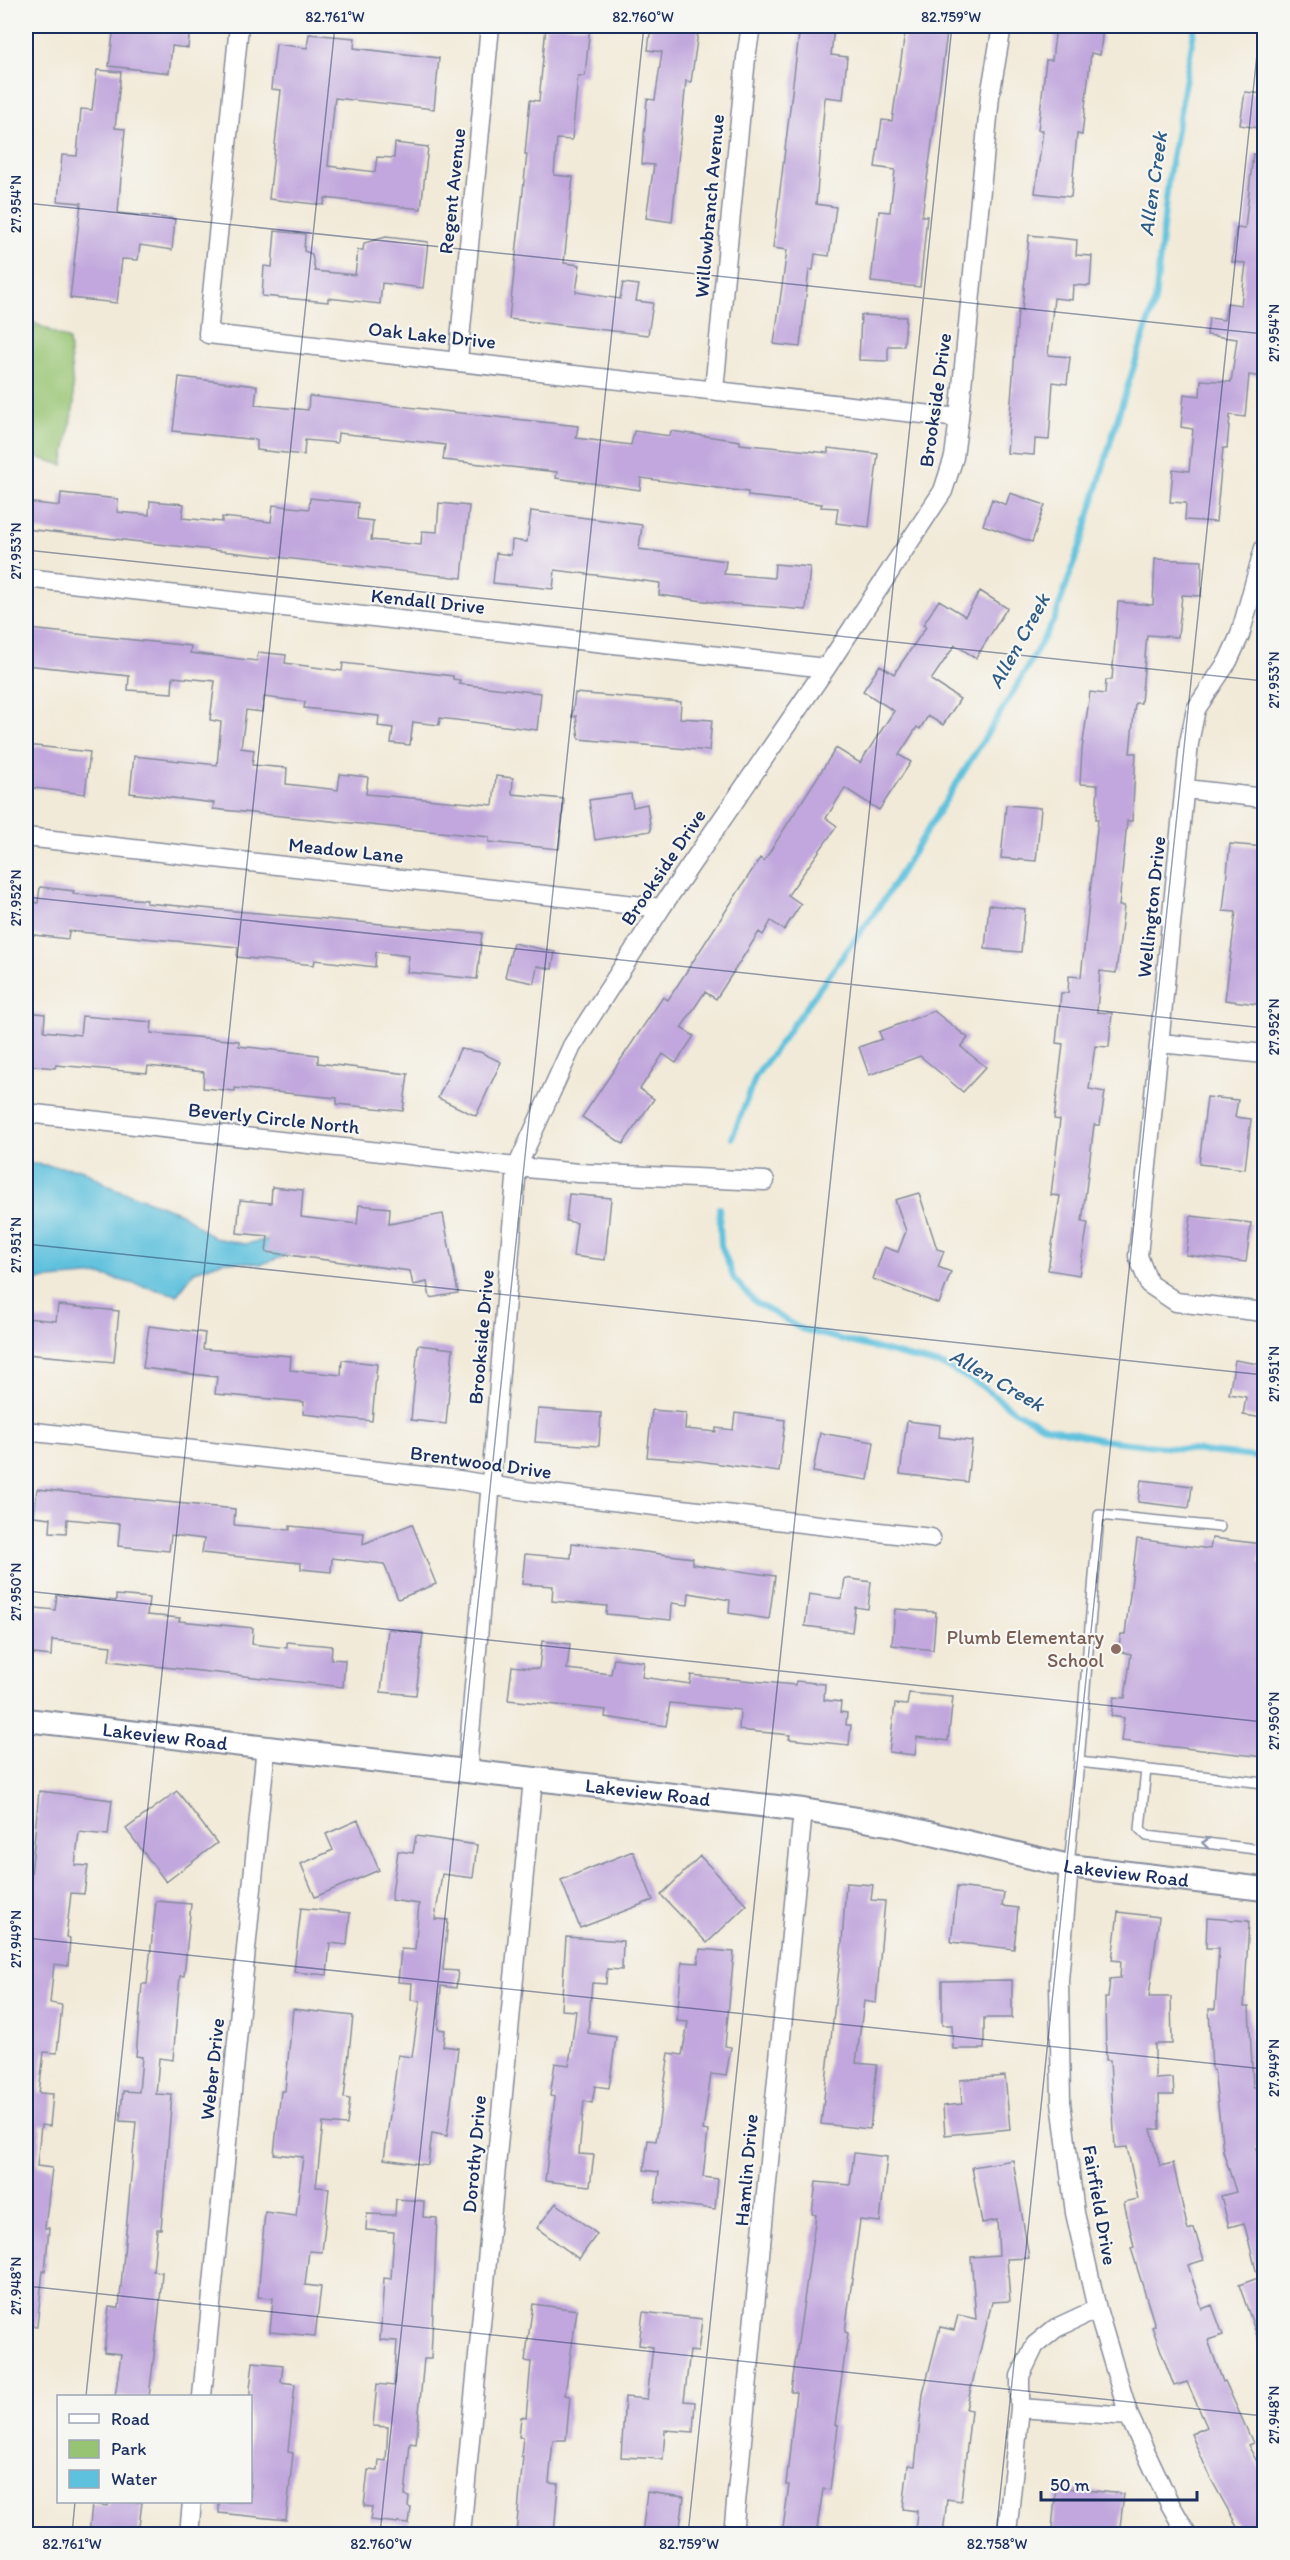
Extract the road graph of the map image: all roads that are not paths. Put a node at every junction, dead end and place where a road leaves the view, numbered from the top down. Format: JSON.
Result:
{"nodes":[{"id":1,"x":239,"y":26,"type":"edge"},
{"id":2,"x":490,"y":26,"type":"edge"},
{"id":3,"x":751,"y":26,"type":"edge"},
{"id":4,"x":1002,"y":26,"type":"edge"},
{"id":5,"x":458,"y":360,"type":"junction"},
{"id":6,"x":714,"y":390,"type":"junction"},
{"id":7,"x":958,"y":418,"type":"junction"},
{"id":8,"x":1264,"y":548,"type":"edge"},
{"id":9,"x":26,"y":578,"type":"edge"},
{"id":10,"x":826,"y":668,"type":"junction"},
{"id":11,"x":1185,"y":789,"type":"junction"},
{"id":12,"x":1264,"y":798,"type":"edge"},
{"id":13,"x":26,"y":837,"type":"edge"},
{"id":14,"x":661,"y":908,"type":"junction"},
{"id":15,"x":1161,"y":1043,"type":"junction"},
{"id":16,"x":1264,"y":1054,"type":"edge"},
{"id":17,"x":26,"y":1113,"type":"edge"},
{"id":18,"x":517,"y":1167,"type":"junction"},
{"id":19,"x":765,"y":1181,"type":"dead end"},
{"id":20,"x":1264,"y":1312,"type":"edge"},
{"id":21,"x":26,"y":1431,"type":"edge"},
{"id":22,"x":491,"y":1486,"type":"junction"},
{"id":23,"x":1220,"y":1527,"type":"dead end"},
{"id":24,"x":931,"y":1538,"type":"dead end"},
{"id":25,"x":26,"y":1720,"type":"edge"},
{"id":26,"x":266,"y":1746,"type":"junction"},
{"id":27,"x":1079,"y":1762,"type":"junction"},
{"id":28,"x":1146,"y":1769,"type":"junction"},
{"id":29,"x":466,"y":1771,"type":"junction"},
{"id":30,"x":533,"y":1779,"type":"junction"},
{"id":31,"x":1264,"y":1783,"type":"edge"},
{"id":32,"x":803,"y":1810,"type":"junction"},
{"id":33,"x":1264,"y":1850,"type":"edge"},
{"id":34,"x":1069,"y":1866,"type":"junction"},
{"id":35,"x":1264,"y":1889,"type":"edge"},
{"id":36,"x":1097,"y":2309,"type":"junction"},
{"id":37,"x":202,"y":2395,"type":"edge"},
{"id":38,"x":1020,"y":2408,"type":"junction"},
{"id":39,"x":1129,"y":2416,"type":"junction"},
{"id":40,"x":192,"y":2503,"type":"edge"},
{"id":41,"x":189,"y":2535,"type":"edge"},
{"id":42,"x":461,"y":2535,"type":"edge"},
{"id":43,"x":734,"y":2535,"type":"edge"},
{"id":44,"x":1007,"y":2535,"type":"edge"},
{"id":45,"x":1186,"y":2535,"type":"edge"}],
"edges":[{"from":1,"to":5,"type":"street","name":"Oak Lake Drive"},
{"from":2,"to":5,"type":"street","name":"Regent Avenue"},
{"from":3,"to":6,"type":"street","name":"Willowbranch Avenue"},
{"from":4,"to":7,"type":"street","name":"Brookside Drive"},
{"from":5,"to":6,"type":"street","name":"Oak Lake Drive"},
{"from":6,"to":7,"type":"street","name":"Oak Lake Drive"},
{"from":7,"to":10,"type":"street","name":"Brookside Drive"},
{"from":8,"to":11,"type":"street","name":"Wellington Drive"},
{"from":9,"to":10,"type":"street","name":"Kendall Drive"},
{"from":10,"to":14,"type":"street","name":"Brookside Drive"},
{"from":11,"to":12,"type":"street"},
{"from":11,"to":15,"type":"street","name":"Wellington Drive"},
{"from":13,"to":14,"type":"street","name":"Meadow Lane"},
{"from":14,"to":18,"type":"street","name":"Brookside Drive"},
{"from":15,"to":16,"type":"street"},
{"from":15,"to":20,"type":"street","name":"Wellington Drive"},
{"from":17,"to":18,"type":"street","name":"Beverly Circle North"},
{"from":18,"to":19,"type":"street","name":"Beverly Circle North"},
{"from":18,"to":22,"type":"street","name":"Brookside Drive"},
{"from":21,"to":22,"type":"street","name":"Brentwood Drive"},
{"from":22,"to":24,"type":"street","name":"Brentwood Drive"},
{"from":22,"to":29,"type":"street","name":"Brookside Drive"},
{"from":23,"to":27,"type":"lane"},
{"from":25,"to":26,"type":"street","name":"Lakeview Road"},
{"from":26,"to":29,"type":"street","name":"Lakeview Road"},
{"from":26,"to":37,"type":"street","name":"Weber Drive"},
{"from":27,"to":28,"type":"lane"},
{"from":27,"to":34,"type":"lane"},
{"from":28,"to":31,"type":"lane"},
{"from":33,"to":28,"type":"lane","one_way":true},
{"from":29,"to":30,"type":"street","name":"Lakeview Road"},
{"from":30,"to":32,"type":"street","name":"Lakeview Road"},
{"from":30,"to":42,"type":"street","name":"Dorothy Drive"},
{"from":32,"to":34,"type":"street","name":"Lakeview Road"},
{"from":32,"to":43,"type":"street","name":"Hamlin Drive"},
{"from":34,"to":35,"type":"street","name":"Lakeview Road"},
{"from":34,"to":36,"type":"street","name":"Fairfield Drive"},
{"from":36,"to":38,"type":"street"},
{"from":36,"to":39,"type":"street","name":"Fairfield Drive"},
{"from":38,"to":39,"type":"street"},
{"from":38,"to":44,"type":"street"},
{"from":39,"to":45,"type":"street","name":"Fairfield Drive"},
{"from":40,"to":41,"type":"street"}]}
